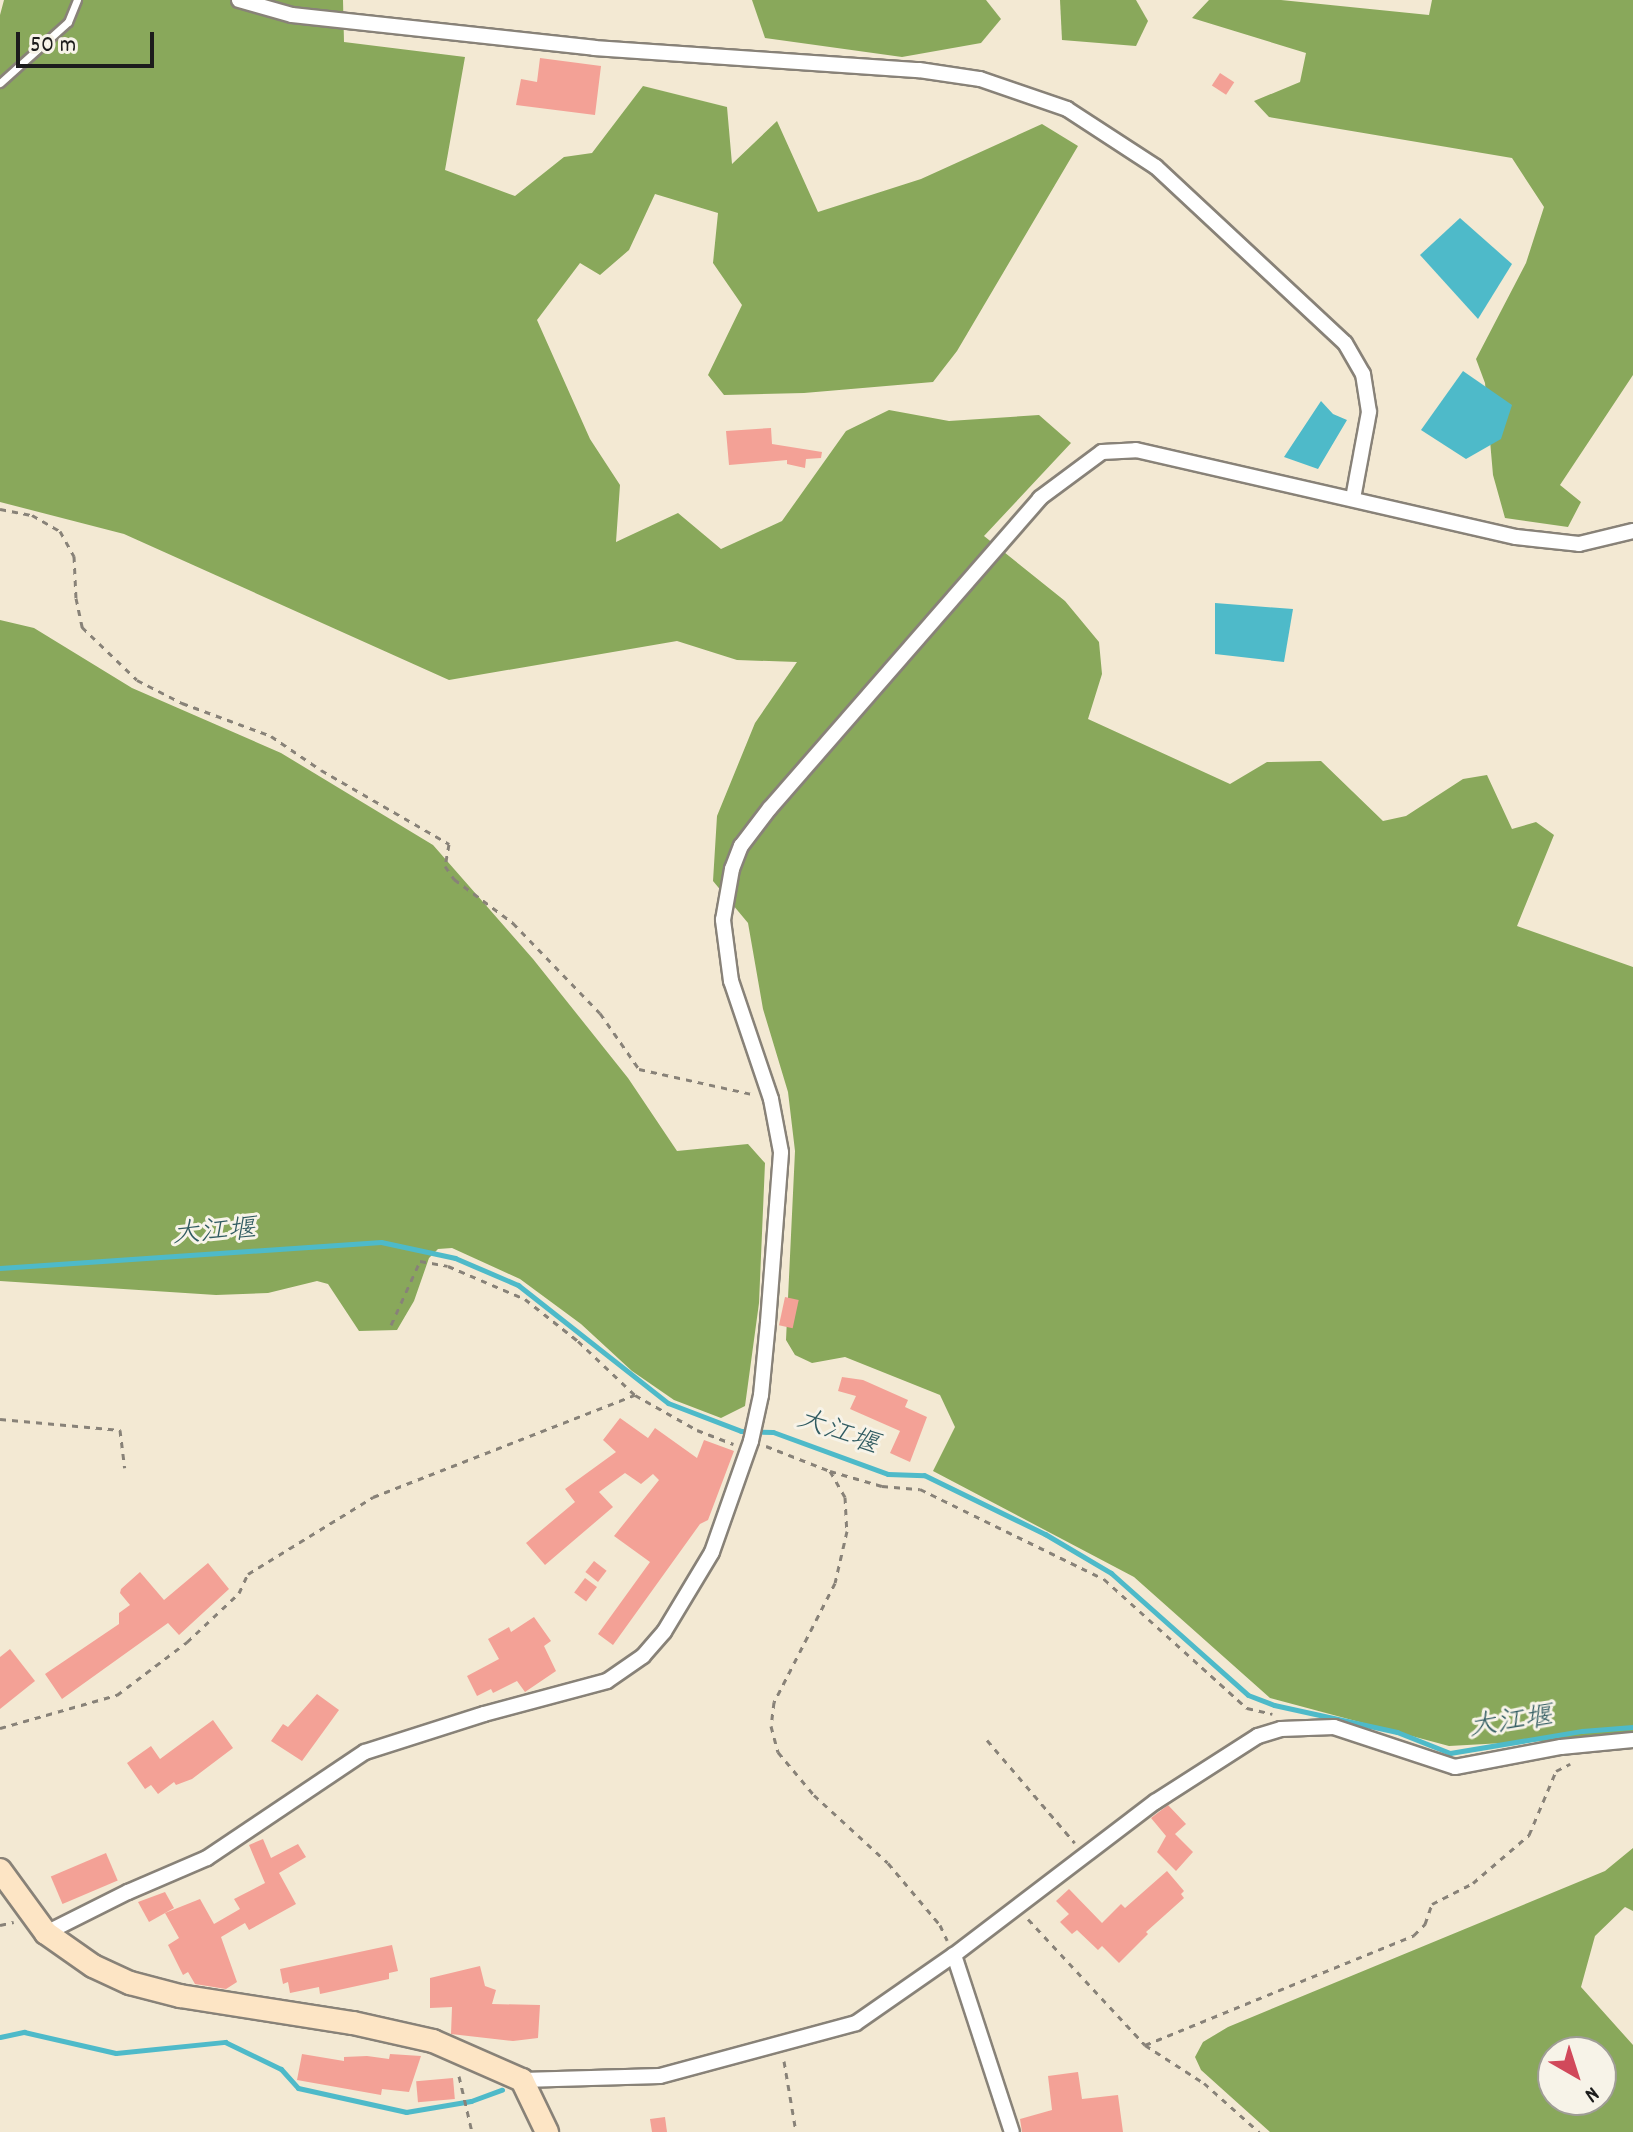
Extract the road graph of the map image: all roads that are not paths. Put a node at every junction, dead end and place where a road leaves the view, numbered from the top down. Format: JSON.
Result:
{"nodes":[{"id":1,"x":77,"y":0,"type":"edge"},
{"id":2,"x":239,"y":0,"type":"edge"},
{"id":3,"x":0,"y":83,"type":"edge"},
{"id":4,"x":1353,"y":498,"type":"junction"},
{"id":5,"x":1633,"y":531,"type":"edge"},
{"id":6,"x":1633,"y":1740,"type":"edge"},
{"id":7,"x":0,"y":1870,"type":"edge"},
{"id":8,"x":46,"y":1933,"type":"junction"},
{"id":9,"x":954,"y":1955,"type":"junction"},
{"id":10,"x":522,"y":2080,"type":"junction"},
{"id":11,"x":547,"y":2132,"type":"edge"},
{"id":12,"x":1012,"y":2132,"type":"edge"}],
"edges":[{"from":1,"to":3,"type":"lane"},
{"from":2,"to":4,"type":"street"},
{"from":4,"to":5,"type":"street"},
{"from":4,"to":8,"type":"street"},
{"from":6,"to":9,"type":"street"},
{"from":7,"to":8,"type":"street"},
{"from":8,"to":10,"type":"street"},
{"from":9,"to":10,"type":"street"},
{"from":9,"to":12,"type":"street"},
{"from":10,"to":11,"type":"street"}]}
